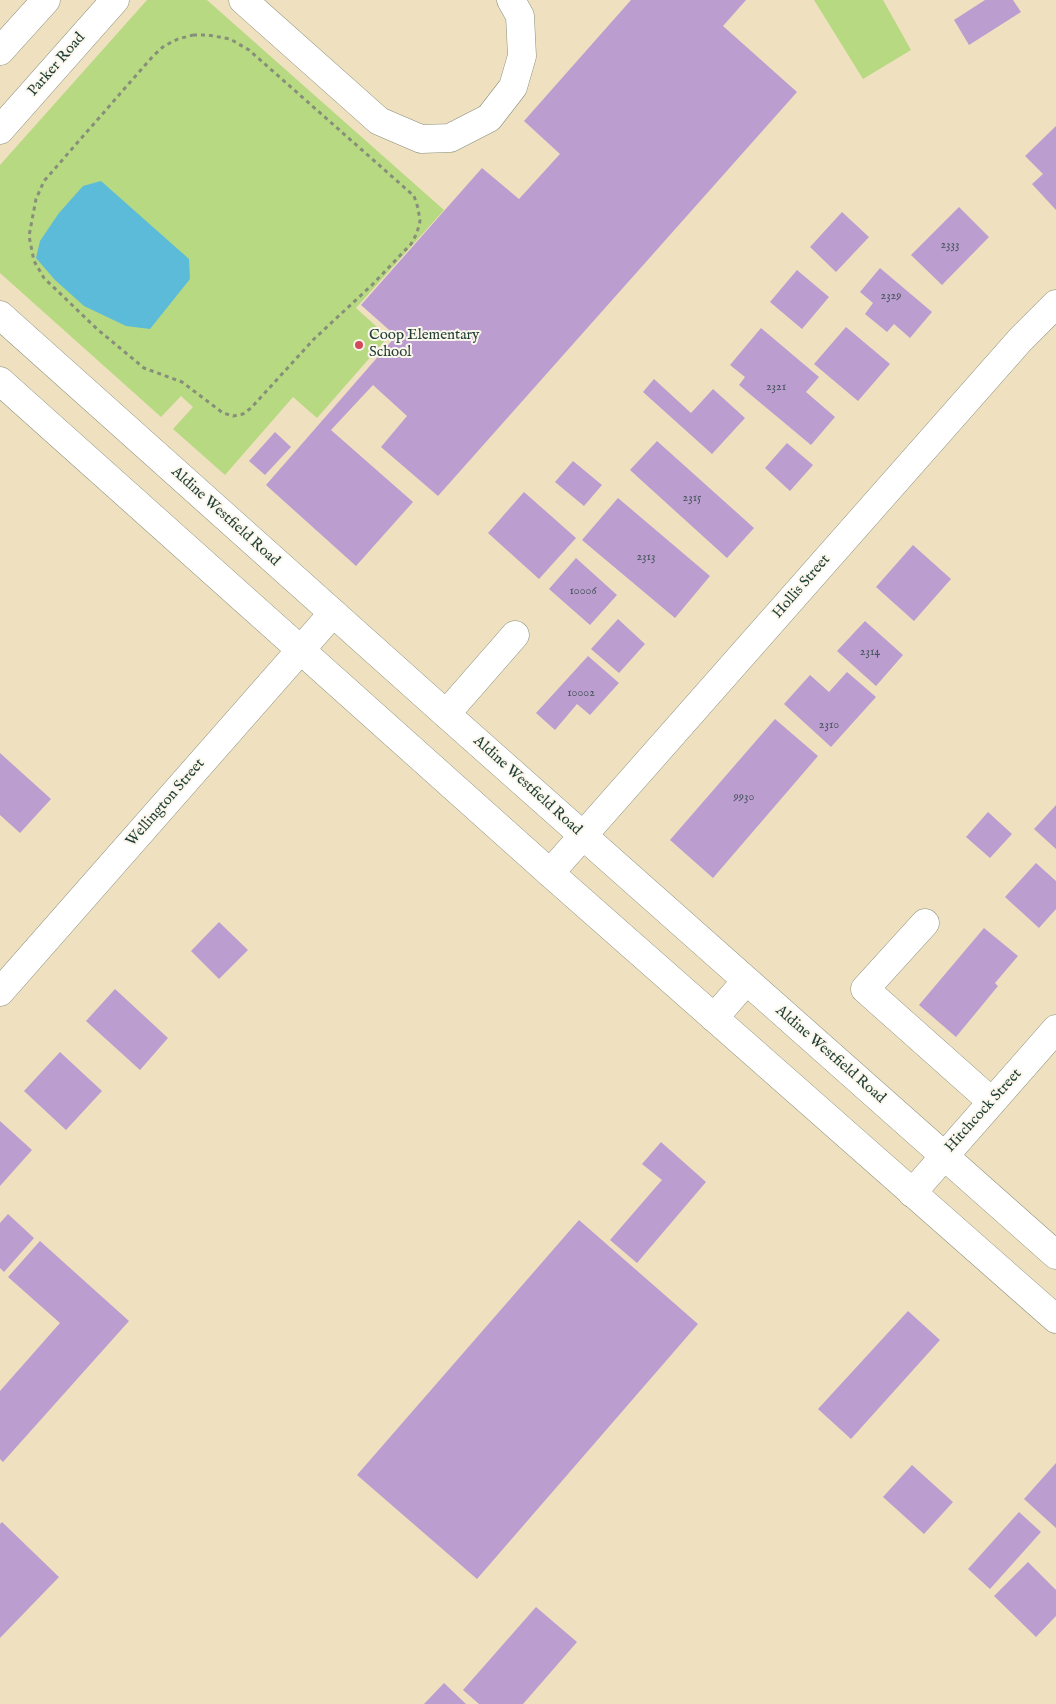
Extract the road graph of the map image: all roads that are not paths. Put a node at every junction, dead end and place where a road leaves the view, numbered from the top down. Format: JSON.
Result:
{"nodes":[{"id":1,"x":46,"y":0,"type":"edge"},
{"id":2,"x":115,"y":0,"type":"edge"},
{"id":3,"x":243,"y":0,"type":"edge"},
{"id":4,"x":511,"y":0,"type":"edge"},
{"id":5,"x":0,"y":51,"type":"edge"},
{"id":6,"x":0,"y":130,"type":"edge"},
{"id":7,"x":1056,"y":304,"type":"edge"},
{"id":8,"x":0,"y":315,"type":"edge"},
{"id":9,"x":0,"y":381,"type":"edge"},
{"id":10,"x":333,"y":613,"type":"junction"},
{"id":11,"x":515,"y":635,"type":"dead end"},
{"id":12,"x":301,"y":650,"type":"junction"},
{"id":13,"x":446,"y":714,"type":"junction"},
{"id":14,"x":582,"y":835,"type":"junction"},
{"id":15,"x":550,"y":872,"type":"junction"},
{"id":16,"x":924,"y":923,"type":"dead end"},
{"id":17,"x":746,"y":981,"type":"junction"},
{"id":18,"x":0,"y":992,"type":"edge"},
{"id":19,"x":714,"y":1018,"type":"junction"},
{"id":20,"x":1056,"y":1029,"type":"edge"},
{"id":21,"x":992,"y":1102,"type":"junction"},
{"id":22,"x":944,"y":1156,"type":"junction"},
{"id":23,"x":912,"y":1193,"type":"junction"},
{"id":24,"x":1056,"y":1255,"type":"edge"},
{"id":25,"x":1056,"y":1319,"type":"edge"}],
"edges":[{"from":1,"to":5,"type":"main road"},
{"from":2,"to":6,"type":"main road","name":"Parker Road"},
{"from":3,"to":4,"type":"main road"},
{"from":7,"to":14,"type":"main road","name":"Hollis Street"},
{"from":8,"to":10,"type":"main road","name":"Aldine Westfield Road"},
{"from":9,"to":12,"type":"main road"},
{"from":10,"to":12,"type":"main road","name":"Wellington Street"},
{"from":10,"to":13,"type":"main road","name":"Aldine Westfield Road"},
{"from":11,"to":13,"type":"main road"},
{"from":12,"to":15,"type":"main road"},
{"from":12,"to":18,"type":"main road","name":"Wellington Street"},
{"from":13,"to":14,"type":"main road","name":"Aldine Westfield Road"},
{"from":14,"to":15,"type":"main road","name":"Hollis Street"},
{"from":14,"to":17,"type":"main road","name":"Aldine Westfield Road"},
{"from":15,"to":19,"type":"main road"},
{"from":16,"to":21,"type":"main road"},
{"from":17,"to":19,"type":"main road"},
{"from":17,"to":22,"type":"main road","name":"Aldine Westfield Road"},
{"from":19,"to":23,"type":"main road"},
{"from":20,"to":21,"type":"main road","name":"Hitchcock Street"},
{"from":21,"to":22,"type":"main road","name":"Hitchcock Street"},
{"from":22,"to":23,"type":"main road","name":"Hitchcock Street"},
{"from":22,"to":24,"type":"main road","name":"Aldine Westfield Road"},
{"from":23,"to":25,"type":"main road"}]}
